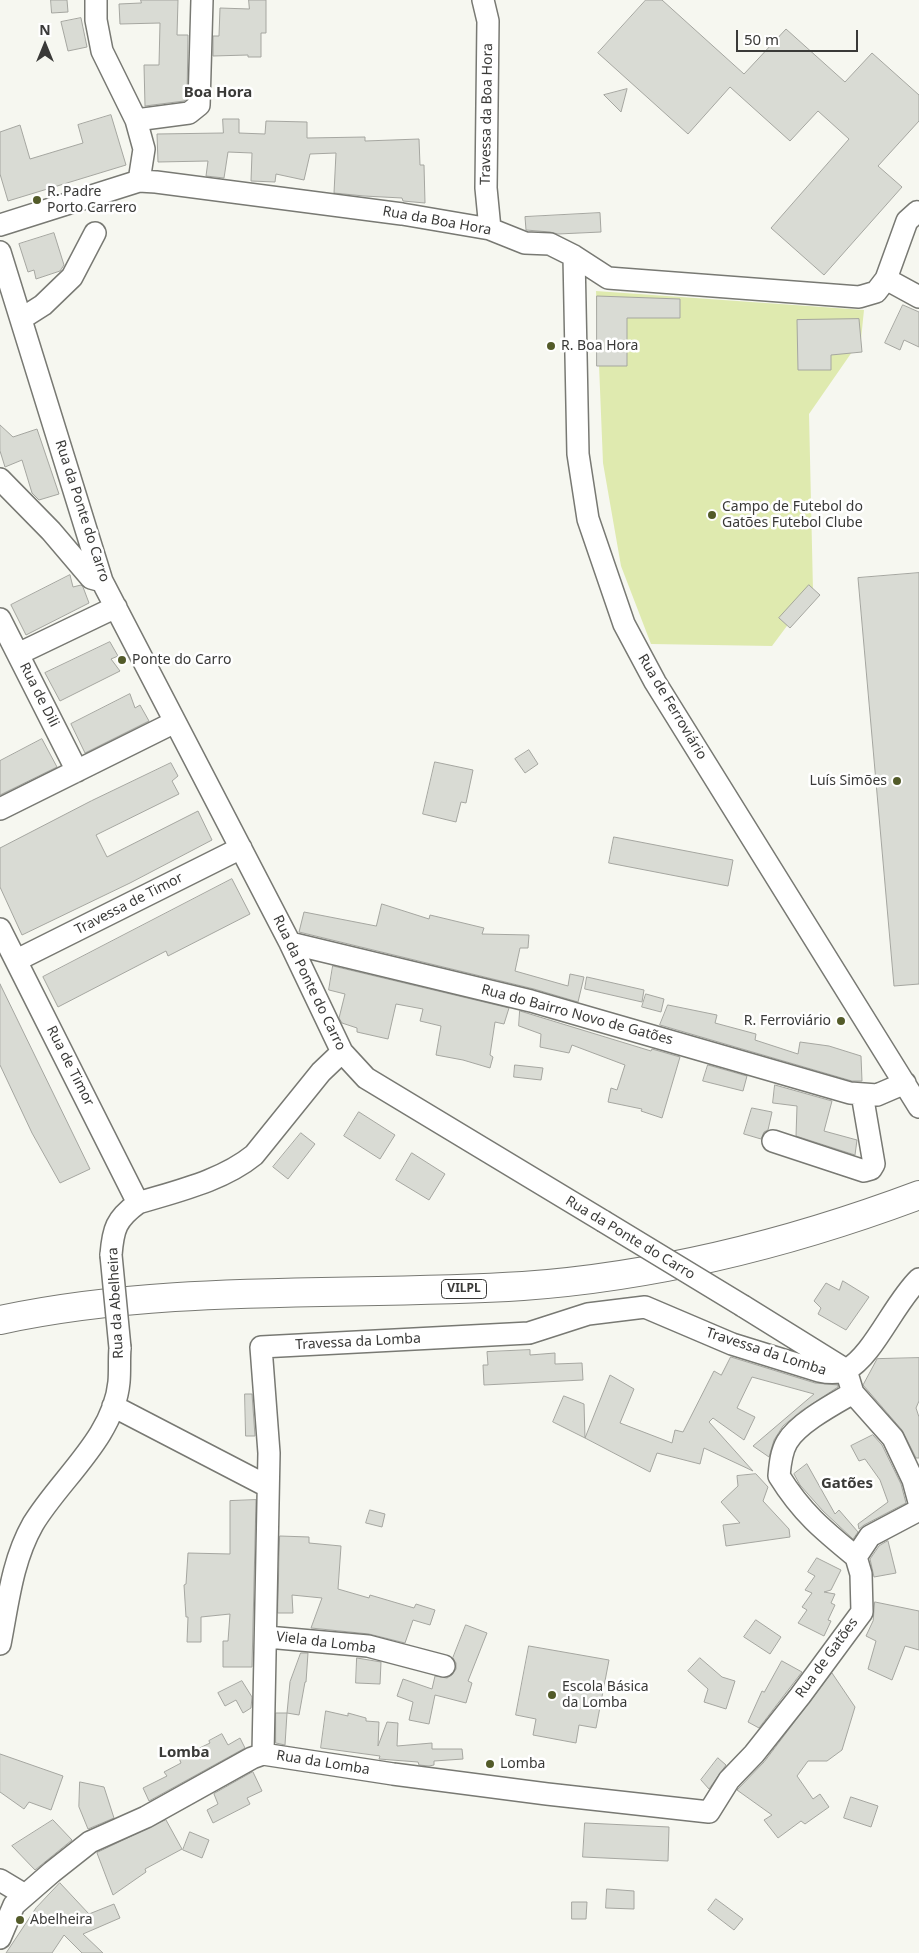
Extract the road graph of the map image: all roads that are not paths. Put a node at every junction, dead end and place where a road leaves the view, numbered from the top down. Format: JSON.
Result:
{"nodes":[{"id":1,"x":96,"y":0,"type":"edge"},
{"id":2,"x":202,"y":0,"type":"edge"},
{"id":3,"x":483,"y":0,"type":"edge"},
{"id":4,"x":136,"y":120,"type":"junction"},
{"id":5,"x":139,"y":181,"type":"junction"},
{"id":6,"x":919,"y":213,"type":"edge"},
{"id":7,"x":0,"y":225,"type":"edge"},
{"id":8,"x":490,"y":229,"type":"junction"},
{"id":9,"x":95,"y":233,"type":"dead end"},
{"id":10,"x":0,"y":252,"type":"edge"},
{"id":11,"x":574,"y":256,"type":"junction"},
{"id":12,"x":886,"y":279,"type":"junction"},
{"id":13,"x":919,"y":297,"type":"edge"},
{"id":14,"x":21,"y":320,"type":"junction"},
{"id":15,"x":0,"y":479,"type":"edge"},
{"id":16,"x":102,"y":581,"type":"junction"},
{"id":17,"x":116,"y":607,"type":"junction"},
{"id":18,"x":0,"y":619,"type":"edge"},
{"id":19,"x":18,"y":654,"type":"junction"},
{"id":20,"x":176,"y":722,"type":"junction"},
{"id":21,"x":78,"y":771,"type":"junction"},
{"id":22,"x":0,"y":809,"type":"edge"},
{"id":23,"x":241,"y":848,"type":"junction"},
{"id":24,"x":0,"y":929,"type":"edge"},
{"id":25,"x":290,"y":943,"type":"junction"},
{"id":26,"x":17,"y":960,"type":"junction"},
{"id":27,"x":342,"y":1052,"type":"junction"},
{"id":28,"x":904,"y":1083,"type":"junction"},
{"id":29,"x":862,"y":1094,"type":"junction"},
{"id":30,"x":919,"y":1107,"type":"edge"},
{"id":31,"x":773,"y":1141,"type":"dead end"},
{"id":32,"x":919,"y":1195,"type":"edge"},
{"id":33,"x":138,"y":1204,"type":"junction"},
{"id":34,"x":919,"y":1279,"type":"edge"},
{"id":35,"x":0,"y":1320,"type":"edge"},
{"id":36,"x":846,"y":1370,"type":"junction"},
{"id":37,"x":853,"y":1394,"type":"junction"},
{"id":38,"x":113,"y":1406,"type":"junction"},
{"id":39,"x":267,"y":1486,"type":"junction"},
{"id":40,"x":919,"y":1502,"type":"edge"},
{"id":41,"x":919,"y":1510,"type":"edge"},
{"id":42,"x":856,"y":1557,"type":"junction"},
{"id":43,"x":266,"y":1637,"type":"junction"},
{"id":44,"x":0,"y":1644,"type":"edge"},
{"id":45,"x":444,"y":1666,"type":"dead end"},
{"id":46,"x":264,"y":1754,"type":"junction"},
{"id":47,"x":709,"y":1812,"type":"joint"},
{"id":48,"x":0,"y":1880,"type":"edge"},
{"id":49,"x":25,"y":1895,"type":"junction"},
{"id":50,"x":0,"y":1938,"type":"edge"}],
"edges":[{"from":1,"to":4,"type":"street"},
{"from":2,"to":4,"type":"street"},
{"from":3,"to":8,"type":"street","name":"Travessa da Boa Hora"},
{"from":4,"to":5,"type":"street"},
{"from":5,"to":7,"type":"street","name":"Rua da Boa Hora"},
{"from":5,"to":8,"type":"street","name":"Rua da Boa Hora"},
{"from":6,"to":12,"type":"street"},
{"from":8,"to":11,"type":"street","name":"Rua da Boa Hora"},
{"from":9,"to":14,"type":"street"},
{"from":10,"to":14,"type":"street","name":"Rua da Ponte do Carro"},
{"from":11,"to":12,"type":"street","name":"Rua da Boa Hora"},
{"from":11,"to":28,"type":"street","name":"Rua de Ferroviário"},
{"from":12,"to":13,"type":"street"},
{"from":14,"to":16,"type":"street","name":"Rua da Ponte do Carro"},
{"from":15,"to":16,"type":"street"},
{"from":16,"to":17,"type":"street","name":"Rua da Ponte do Carro"},
{"from":17,"to":19,"type":"street"},
{"from":17,"to":20,"type":"street","name":"Rua da Ponte do Carro"},
{"from":18,"to":19,"type":"street","name":"Rua de Dili"},
{"from":19,"to":21,"type":"street","name":"Rua de Dili"},
{"from":20,"to":21,"type":"street"},
{"from":20,"to":23,"type":"street","name":"Rua da Ponte do Carro"},
{"from":21,"to":22,"type":"street"},
{"from":23,"to":25,"type":"street","name":"Rua da Ponte do Carro"},
{"from":23,"to":26,"type":"street","name":"Travessa de Timor"},
{"from":24,"to":26,"type":"street","name":"Rua de Timor"},
{"from":25,"to":27,"type":"street","name":"Rua da Ponte do Carro"},
{"from":25,"to":29,"type":"street","name":"Rua do Bairro Novo de Gatões"},
{"from":26,"to":33,"type":"street","name":"Rua de Timor"},
{"from":27,"to":33,"type":"street","name":"Rua da Abelheira"},
{"from":27,"to":36,"type":"street","name":"Rua da Ponte do Carro","bridge":true},
{"from":28,"to":29,"type":"street","name":"Rua do Bairro Novo de Gatões"},
{"from":28,"to":30,"type":"street","name":"Rua de Ferroviário"},
{"from":29,"to":31,"type":"street"},
{"from":32,"to":35,"type":"highway","number":"VILPL"},
{"from":33,"to":38,"type":"street","name":"Rua da Abelheira","bridge":true},
{"from":34,"to":36,"type":"street"},
{"from":36,"to":37,"type":"street"},
{"from":36,"to":39,"type":"street","name":"Travessa da Lomba"},
{"from":37,"to":40,"type":"street"},
{"from":37,"to":42,"type":"street"},
{"from":38,"to":39,"type":"street"},
{"from":38,"to":44,"type":"street","name":"Rua da Abelheira"},
{"from":39,"to":43,"type":"street","name":"Travessa da Lomba"},
{"from":41,"to":42,"type":"street"},
{"from":42,"to":47,"type":"street","name":"Rua de Gatões"},
{"from":43,"to":45,"type":"street","name":"Viela da Lomba"},
{"from":43,"to":46,"type":"street","name":"Travessa da Lomba"},
{"from":46,"to":47,"type":"street","name":"Rua da Lomba"},
{"from":46,"to":49,"type":"street","name":"Rua da Lomba"},
{"from":48,"to":49,"type":"street"},
{"from":49,"to":50,"type":"street","name":"Rua da Lomba"}]}
